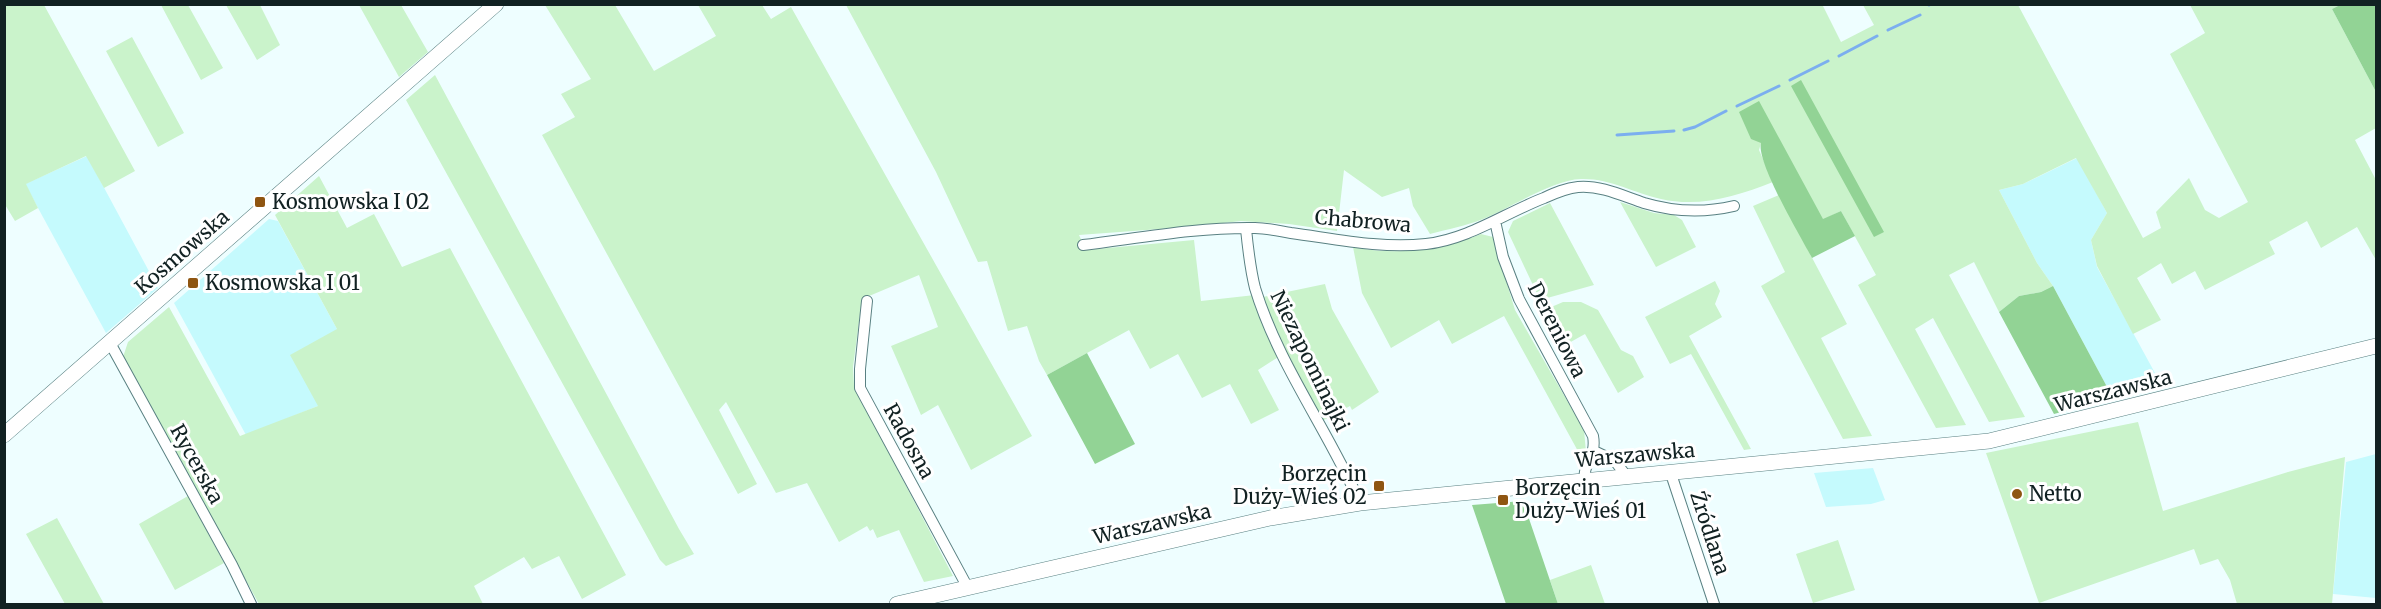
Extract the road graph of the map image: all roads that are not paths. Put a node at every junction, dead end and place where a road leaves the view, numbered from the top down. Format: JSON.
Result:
{"nodes":[{"id":1,"x":496,"y":4,"type":"edge"},
{"id":2,"x":1734,"y":206,"type":"dead end"},
{"id":3,"x":1495,"y":221,"type":"junction"},
{"id":4,"x":1246,"y":229,"type":"junction"},
{"id":5,"x":1083,"y":245,"type":"dead end"},
{"id":6,"x":867,"y":301,"type":"dead end"},
{"id":7,"x":110,"y":343,"type":"junction"},
{"id":8,"x":2376,"y":346,"type":"edge"},
{"id":9,"x":4,"y":435,"type":"edge"},
{"id":10,"x":1594,"y":451,"type":"junction"},
{"id":11,"x":1673,"y":473,"type":"junction"},
{"id":12,"x":1627,"y":477,"type":"junction"},
{"id":13,"x":1585,"y":481,"type":"junction"},
{"id":14,"x":1360,"y":503,"type":"junction"},
{"id":15,"x":968,"y":588,"type":"junction"},
{"id":16,"x":251,"y":604,"type":"edge"},
{"id":17,"x":897,"y":604,"type":"edge"},
{"id":18,"x":1714,"y":604,"type":"edge"}],
"edges":[{"from":1,"to":7,"type":"main road","name":"Kosmowska"},
{"from":2,"to":3,"type":"street","name":"Chabrowa"},
{"from":3,"to":4,"type":"street","name":"Chabrowa"},
{"from":3,"to":10,"type":"street","name":"Dereniowa"},
{"from":4,"to":5,"type":"street","name":"Chabrowa"},
{"from":4,"to":14,"type":"street","name":"Niezapominajki"},
{"from":6,"to":15,"type":"street","name":"Radosna"},
{"from":7,"to":9,"type":"main road","name":"Kosmowska"},
{"from":7,"to":16,"type":"street","name":"Rycerska"},
{"from":8,"to":11,"type":"main road","name":"Warszawska"},
{"from":10,"to":12,"type":"street"},
{"from":10,"to":13,"type":"street"},
{"from":11,"to":12,"type":"main road","name":"Warszawska"},
{"from":11,"to":18,"type":"street","name":"Źródlana"},
{"from":12,"to":13,"type":"main road","name":"Warszawska"},
{"from":13,"to":14,"type":"main road","name":"Warszawska"},
{"from":14,"to":15,"type":"main road","name":"Warszawska"},
{"from":15,"to":17,"type":"main road","name":"Warszawska"}]}
